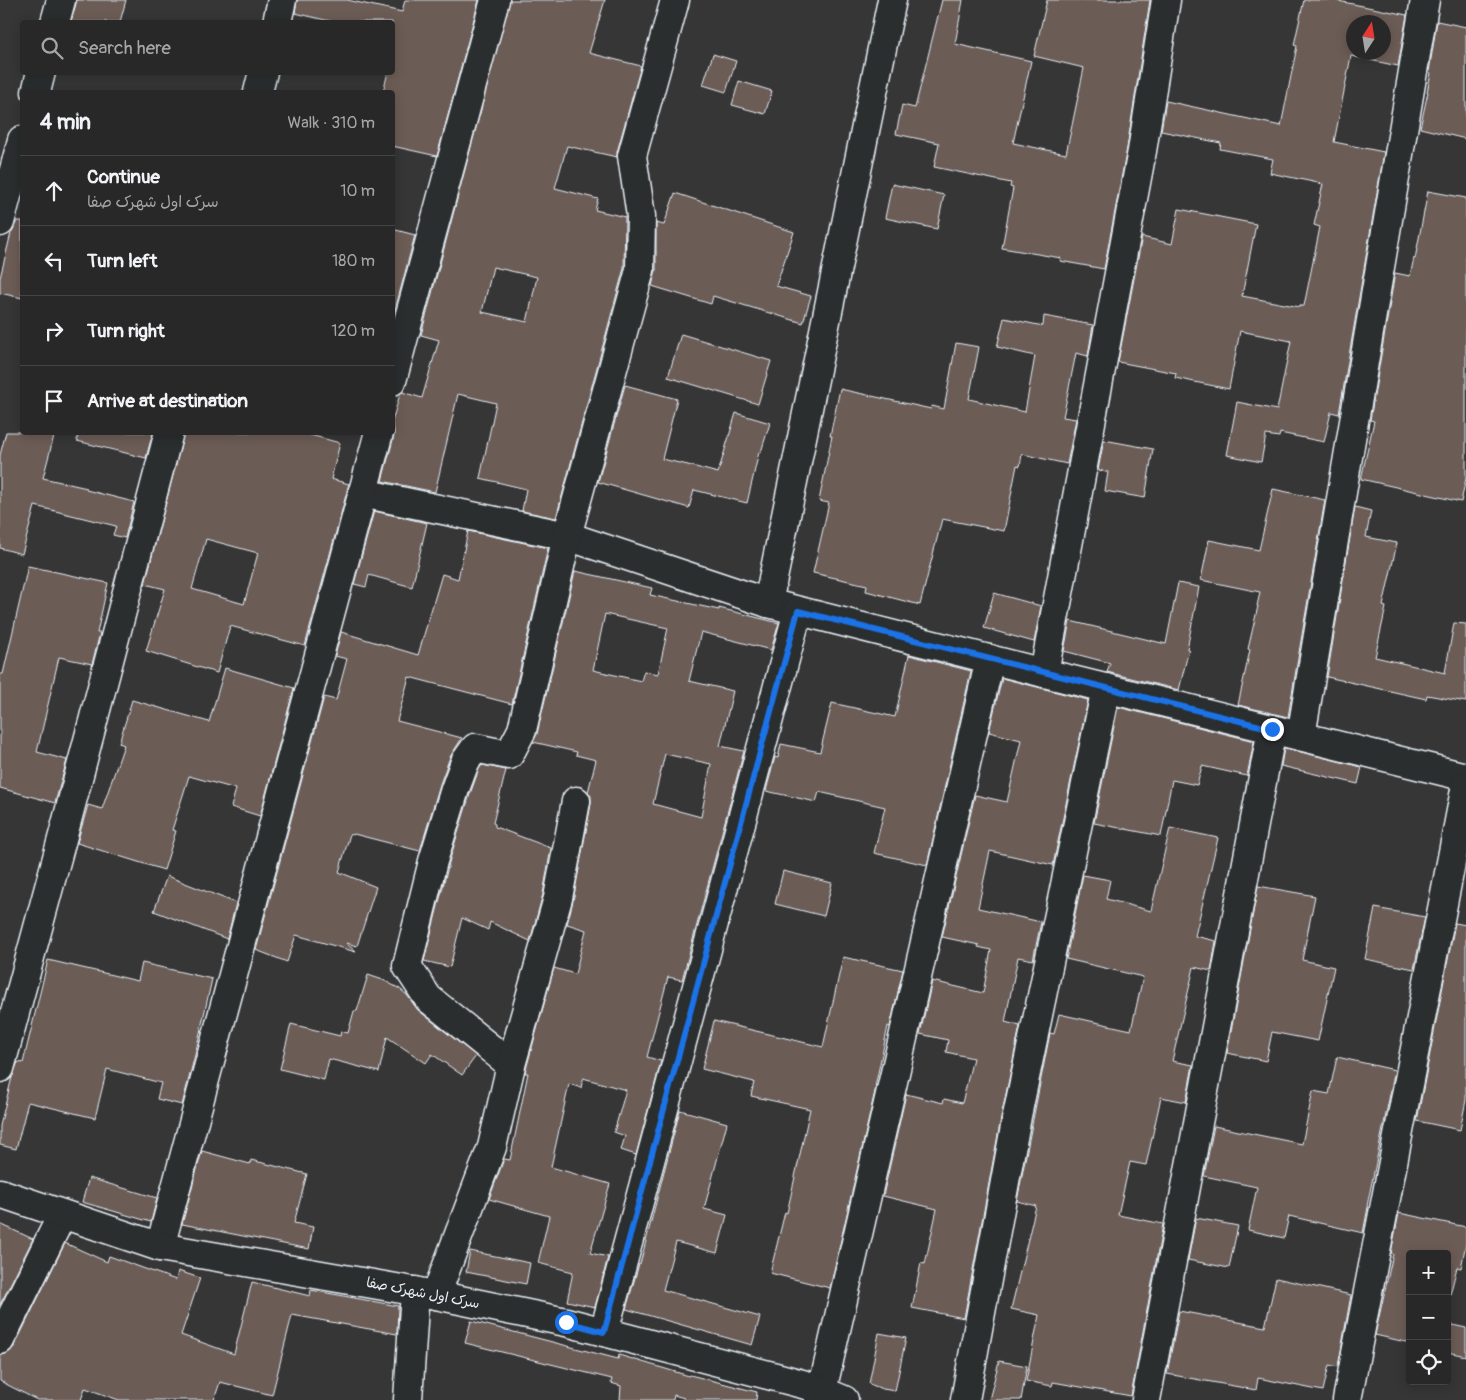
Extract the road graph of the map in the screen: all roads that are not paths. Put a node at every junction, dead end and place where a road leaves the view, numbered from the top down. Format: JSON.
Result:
{"nodes":[{"id":1,"x":61,"y":0,"type":"edge"},
{"id":2,"x":282,"y":0,"type":"edge"},
{"id":3,"x":495,"y":0,"type":"edge"},
{"id":4,"x":675,"y":0,"type":"edge"},
{"id":5,"x":892,"y":0,"type":"edge"},
{"id":6,"x":1166,"y":0,"type":"edge"},
{"id":7,"x":1424,"y":0,"type":"edge"},
{"id":8,"x":56,"y":20,"type":"edge"},
{"id":9,"x":277,"y":20,"type":"edge"},
{"id":10,"x":40,"y":75,"type":"edge"},
{"id":11,"x":262,"y":75,"type":"edge"},
{"id":12,"x":36,"y":90,"type":"edge"},
{"id":13,"x":258,"y":90,"type":"edge"},
{"id":14,"x":20,"y":147,"type":"edge"},
{"id":15,"x":0,"y":222,"type":"edge"},
{"id":16,"x":395,"y":370,"type":"edge"},
{"id":17,"x":168,"y":435,"type":"edge"},
{"id":18,"x":378,"y":435,"type":"edge"},
{"id":19,"x":362,"y":493,"type":"junction"},
{"id":20,"x":567,"y":536,"type":"junction"},
{"id":21,"x":768,"y":603,"type":"junction"},
{"id":22,"x":798,"y":611,"type":"junction"},
{"id":23,"x":990,"y":659,"type":"junction"},
{"id":24,"x":1044,"y":673,"type":"junction"},
{"id":25,"x":1106,"y":688,"type":"junction"},
{"id":26,"x":1272,"y":729,"type":"junction"},
{"id":27,"x":1300,"y":736,"type":"junction"},
{"id":28,"x":1466,"y":777,"type":"edge"},
{"id":29,"x":1466,"y":785,"type":"edge"},
{"id":30,"x":576,"y":801,"type":"dead end"},
{"id":31,"x":511,"y":1065,"type":"junction"},
{"id":32,"x":0,"y":1068,"type":"edge"},
{"id":33,"x":0,"y":1193,"type":"edge"},
{"id":34,"x":62,"y":1215,"type":"junction"},
{"id":35,"x":160,"y":1247,"type":"junction"},
{"id":36,"x":426,"y":1293,"type":"junction"},
{"id":37,"x":604,"y":1332,"type":"junction"},
{"id":38,"x":0,"y":1340,"type":"edge"},
{"id":39,"x":829,"y":1397,"type":"edge"},
{"id":40,"x":408,"y":1400,"type":"edge"},
{"id":41,"x":965,"y":1400,"type":"edge"},
{"id":42,"x":1146,"y":1400,"type":"edge"},
{"id":43,"x":1347,"y":1400,"type":"edge"}],
"edges":[{"from":1,"to":8,"type":"street"},
{"from":2,"to":9,"type":"street"},
{"from":3,"to":16,"type":"street"},
{"from":4,"to":20,"type":"street"},
{"from":5,"to":21,"type":"street"},
{"from":6,"to":24,"type":"street"},
{"from":7,"to":27,"type":"street"},
{"from":10,"to":12,"type":"street"},
{"from":11,"to":13,"type":"street"},
{"from":14,"to":15,"type":"street"},
{"from":17,"to":32,"type":"street"},
{"from":18,"to":19,"type":"street"},
{"from":19,"to":20,"type":"street"},
{"from":19,"to":35,"type":"street"},
{"from":20,"to":21,"type":"street"},
{"from":20,"to":31,"type":"street"},
{"from":21,"to":22,"type":"street"},
{"from":22,"to":23,"type":"street"},
{"from":22,"to":37,"type":"street"},
{"from":23,"to":24,"type":"street"},
{"from":23,"to":39,"type":"street"},
{"from":24,"to":25,"type":"street"},
{"from":25,"to":26,"type":"street"},
{"from":25,"to":41,"type":"street"},
{"from":26,"to":27,"type":"street"},
{"from":26,"to":42,"type":"street"},
{"from":27,"to":28,"type":"street"},
{"from":29,"to":43,"type":"street"},
{"from":30,"to":31,"type":"street"},
{"from":31,"to":36,"type":"street"},
{"from":33,"to":34,"type":"street","name":"سرک اول شهرک صفا"},
{"from":34,"to":35,"type":"street","name":"سرک اول شهرک صفا"},
{"from":34,"to":38,"type":"street"},
{"from":35,"to":36,"type":"street","name":"سرک اول شهرک صفا"},
{"from":36,"to":37,"type":"street","name":"سرک اول شهرک صفا"},
{"from":36,"to":40,"type":"street"},
{"from":37,"to":39,"type":"street","name":"سرک اول شهرک صفا"}]}
